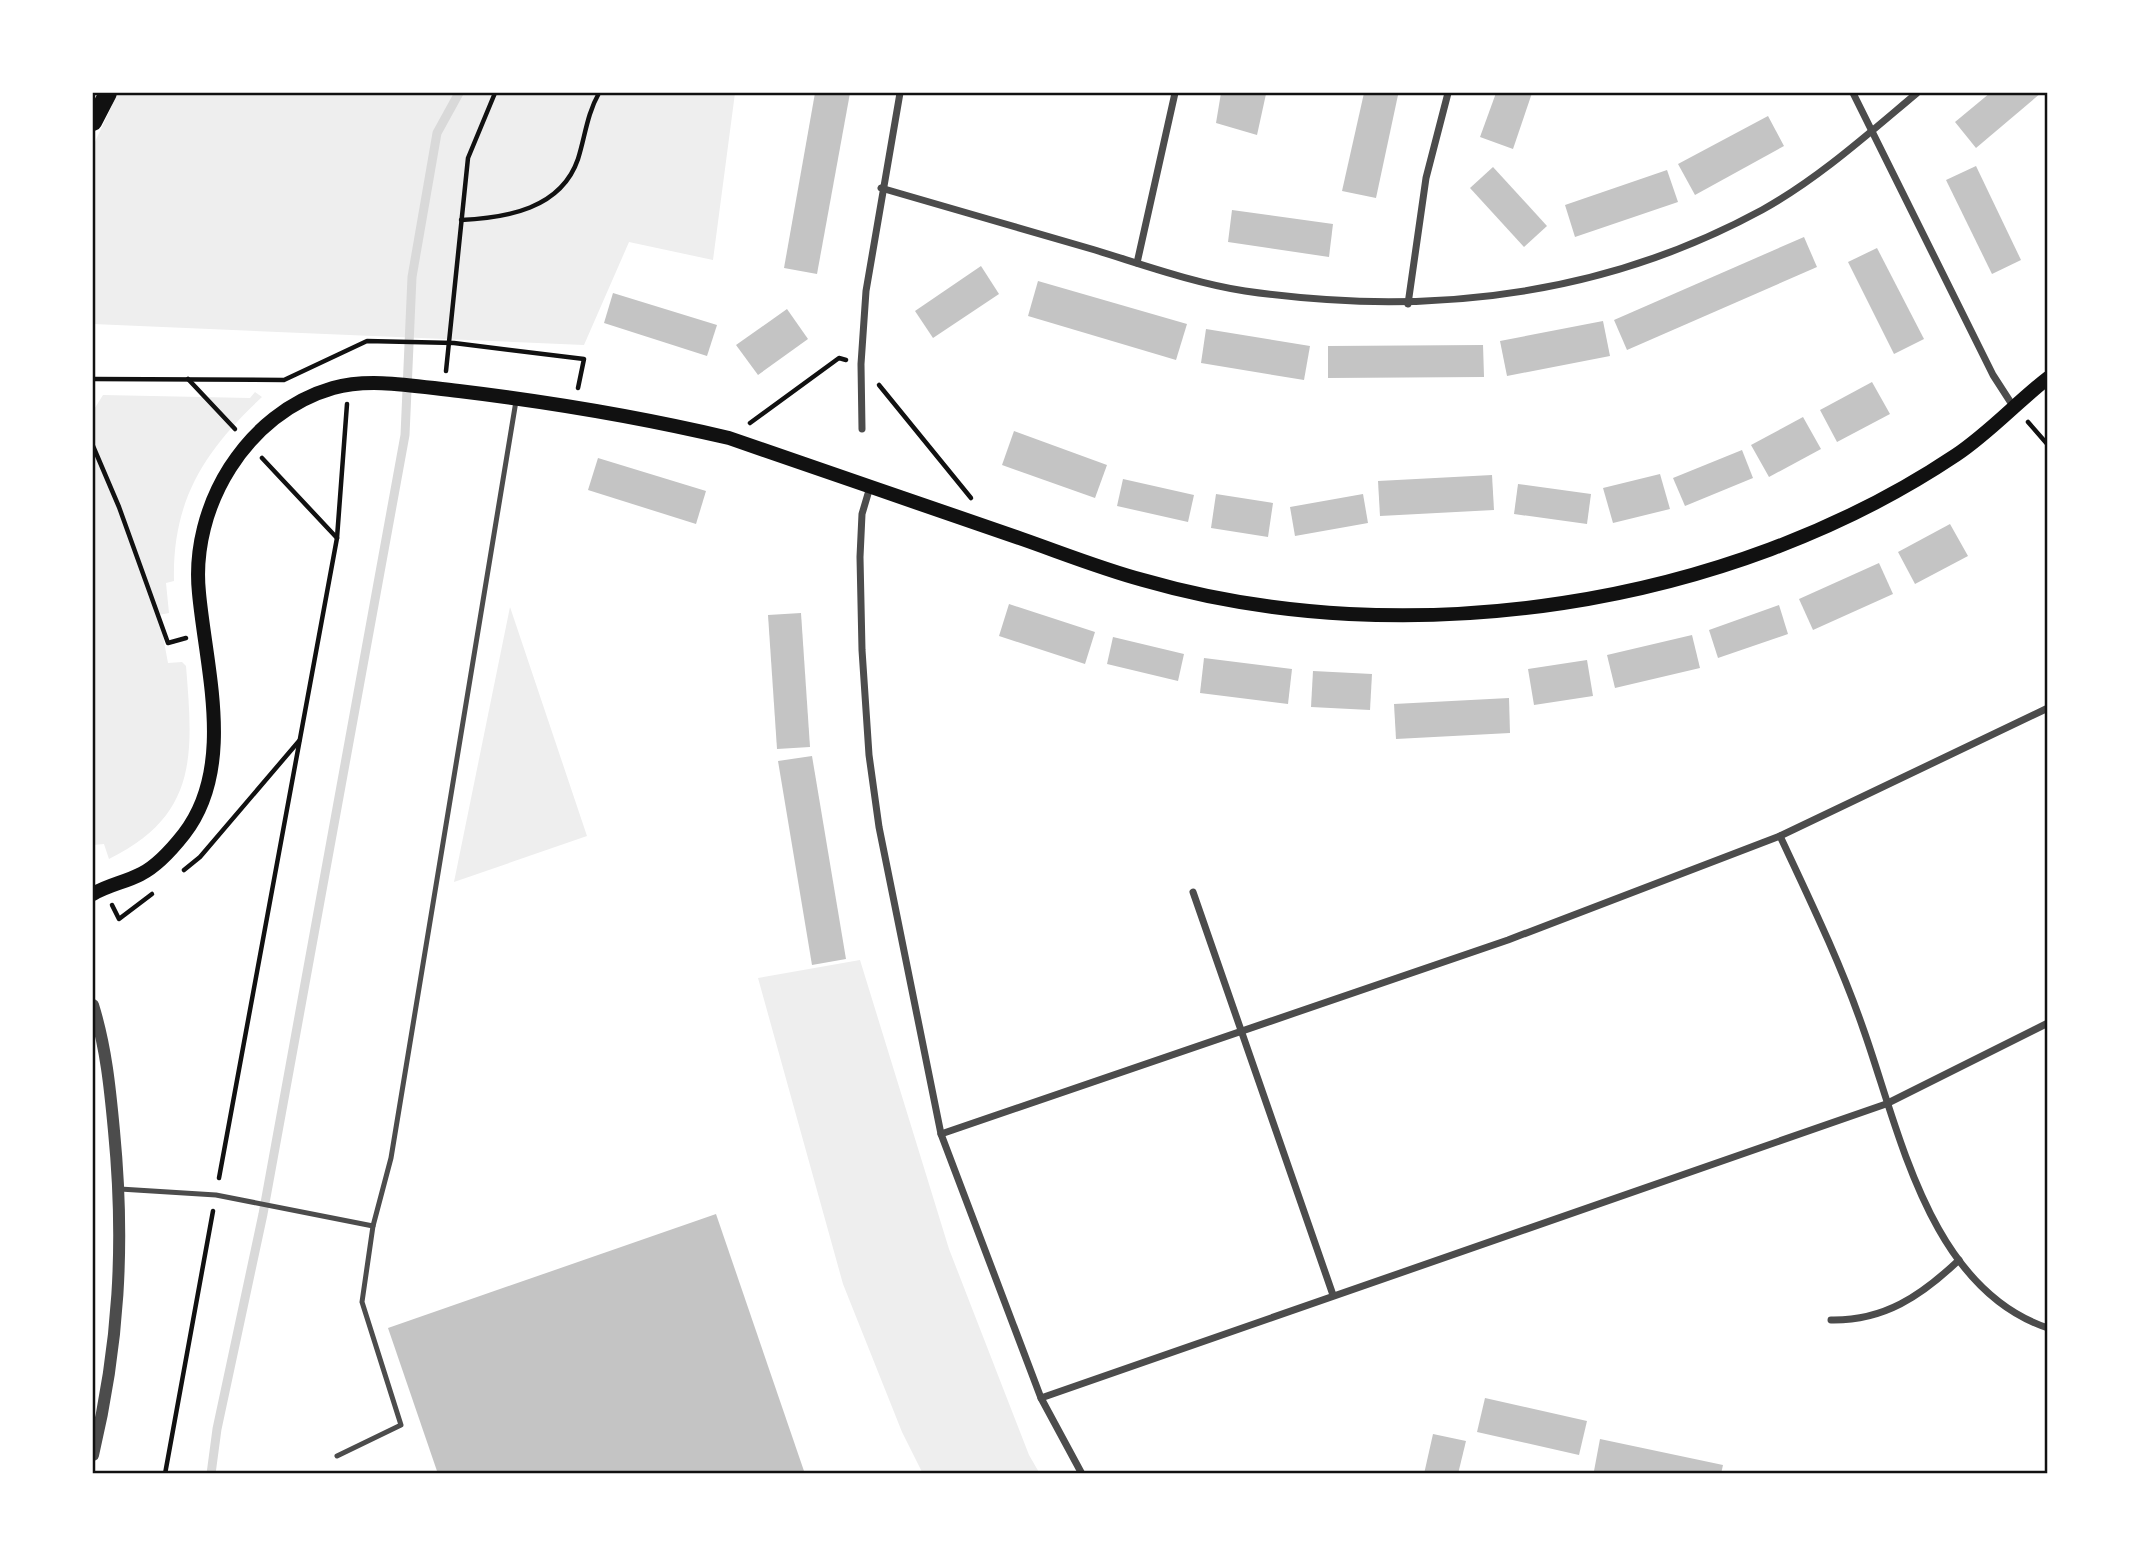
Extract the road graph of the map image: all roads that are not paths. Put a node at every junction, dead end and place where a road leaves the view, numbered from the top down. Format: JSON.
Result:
{"nodes":[{"id":1,"x":108,"y":93,"type":"edge"},
{"id":2,"x":900,"y":93,"type":"edge"},
{"id":3,"x":1175,"y":93,"type":"edge"},
{"id":4,"x":1448,"y":93,"type":"edge"},
{"id":5,"x":1853,"y":93,"type":"edge"},
{"id":6,"x":1917,"y":93,"type":"edge"},
{"id":7,"x":93,"y":122,"type":"edge"},
{"id":8,"x":1873,"y":130,"type":"junction"},
{"id":9,"x":881,"y":188,"type":"junction"},
{"id":10,"x":1137,"y":263,"type":"junction"},
{"id":11,"x":1408,"y":304,"type":"junction"},
{"id":12,"x":2048,"y":378,"type":"edge"},
{"id":13,"x":516,"y":398,"type":"junction"},
{"id":14,"x":2013,"y":405,"type":"junction"},
{"id":15,"x":863,"y":429,"type":"dead end"},
{"id":16,"x":871,"y":486,"type":"junction"},
{"id":17,"x":2048,"y":708,"type":"edge"},
{"id":18,"x":1780,"y":836,"type":"junction"},
{"id":19,"x":1193,"y":892,"type":"dead end"},
{"id":20,"x":93,"y":894,"type":"edge"},
{"id":21,"x":93,"y":1005,"type":"edge"},
{"id":22,"x":2048,"y":1023,"type":"edge"},
{"id":23,"x":1243,"y":1031,"type":"junction"},
{"id":24,"x":1885,"y":1104,"type":"junction"},
{"id":25,"x":941,"y":1134,"type":"junction"},
{"id":26,"x":120,"y":1189,"type":"junction"},
{"id":27,"x":373,"y":1226,"type":"junction"},
{"id":28,"x":1959,"y":1260,"type":"junction"},
{"id":29,"x":1333,"y":1295,"type":"junction"},
{"id":30,"x":1831,"y":1320,"type":"dead end"},
{"id":31,"x":2048,"y":1328,"type":"edge"},
{"id":32,"x":1041,"y":1398,"type":"junction"},
{"id":33,"x":93,"y":1455,"type":"edge"},
{"id":34,"x":337,"y":1457,"type":"dead end"},
{"id":35,"x":1082,"y":1474,"type":"edge"}],
"edges":[{"from":1,"to":7,"type":"main road"},
{"from":2,"to":9,"type":"street"},
{"from":3,"to":10,"type":"street"},
{"from":4,"to":11,"type":"street"},
{"from":5,"to":8,"type":"street"},
{"from":6,"to":8,"type":"street"},
{"from":8,"to":11,"type":"street"},
{"from":8,"to":14,"type":"street"},
{"from":9,"to":10,"type":"street"},
{"from":9,"to":15,"type":"street"},
{"from":10,"to":11,"type":"street"},
{"from":12,"to":14,"type":"main road"},
{"from":13,"to":16,"type":"main road"},
{"from":13,"to":20,"type":"main road"},
{"from":13,"to":27,"type":"lane"},
{"from":14,"to":16,"type":"main road"},
{"from":16,"to":25,"type":"street"},
{"from":17,"to":18,"type":"street"},
{"from":18,"to":23,"type":"street"},
{"from":18,"to":24,"type":"street"},
{"from":19,"to":23,"type":"street"},
{"from":21,"to":26,"type":"street"},
{"from":22,"to":24,"type":"street"},
{"from":23,"to":25,"type":"street"},
{"from":23,"to":29,"type":"street"},
{"from":24,"to":28,"type":"street"},
{"from":24,"to":29,"type":"street"},
{"from":25,"to":32,"type":"street"},
{"from":26,"to":27,"type":"lane"},
{"from":26,"to":33,"type":"street"},
{"from":27,"to":34,"type":"lane"},
{"from":28,"to":30,"type":"street"},
{"from":28,"to":31,"type":"street"},
{"from":29,"to":32,"type":"street"},
{"from":32,"to":35,"type":"street"}]}
